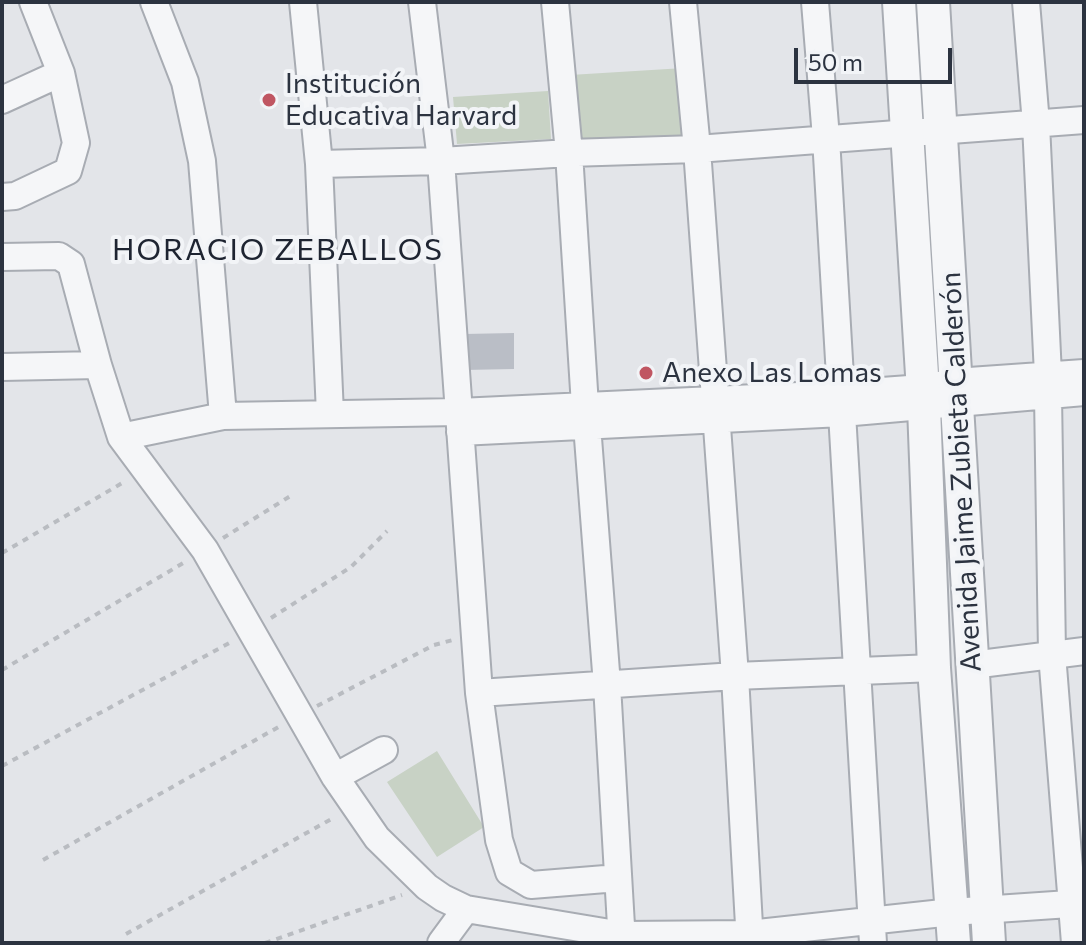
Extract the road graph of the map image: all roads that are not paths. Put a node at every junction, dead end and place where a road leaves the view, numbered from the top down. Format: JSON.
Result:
{"nodes":[{"id":1,"x":33,"y":2,"type":"edge"},
{"id":2,"x":154,"y":2,"type":"edge"},
{"id":3,"x":303,"y":2,"type":"edge"},
{"id":4,"x":422,"y":2,"type":"edge"},
{"id":5,"x":555,"y":2,"type":"edge"},
{"id":6,"x":683,"y":2,"type":"edge"},
{"id":7,"x":815,"y":2,"type":"edge"},
{"id":8,"x":899,"y":2,"type":"edge"},
{"id":9,"x":933,"y":2,"type":"edge"},
{"id":10,"x":1026,"y":2,"type":"edge"},
{"id":11,"x":61,"y":73,"type":"junction"},
{"id":12,"x":2,"y":100,"type":"edge"},
{"id":13,"x":1084,"y":120,"type":"edge"},
{"id":14,"x":1036,"y":124,"type":"junction"},
{"id":15,"x":941,"y":129,"type":"junction"},
{"id":16,"x":908,"y":131,"type":"junction"},
{"id":17,"x":826,"y":138,"type":"junction"},
{"id":18,"x":697,"y":149,"type":"junction"},
{"id":19,"x":569,"y":153,"type":"junction"},
{"id":20,"x":441,"y":161,"type":"junction"},
{"id":21,"x":319,"y":164,"type":"junction"},
{"id":22,"x":2,"y":197,"type":"edge"},
{"id":23,"x":2,"y":257,"type":"edge"},
{"id":24,"x":98,"y":365,"type":"junction"},
{"id":25,"x":2,"y":367,"type":"edge"},
{"id":26,"x":1084,"y":373,"type":"edge"},
{"id":27,"x":1048,"y":385,"type":"junction"},
{"id":28,"x":956,"y":392,"type":"junction"},
{"id":29,"x":1084,"y":392,"type":"edge"},
{"id":30,"x":924,"y":397,"type":"junction"},
{"id":31,"x":842,"y":404,"type":"junction"},
{"id":32,"x":714,"y":409,"type":"junction"},
{"id":33,"x":330,"y":414,"type":"junction"},
{"id":34,"x":586,"y":415,"type":"junction"},
{"id":35,"x":223,"y":416,"type":"junction"},
{"id":36,"x":460,"y":422,"type":"junction"},
{"id":37,"x":121,"y":437,"type":"junction"},
{"id":38,"x":1084,"y":651,"type":"edge"},
{"id":39,"x":1052,"y":654,"type":"junction"},
{"id":40,"x":972,"y":665,"type":"junction"},
{"id":41,"x":934,"y":668,"type":"junction"},
{"id":42,"x":859,"y":670,"type":"junction"},
{"id":43,"x":735,"y":676,"type":"junction"},
{"id":44,"x":607,"y":685,"type":"junction"},
{"id":45,"x":479,"y":693,"type":"junction"},
{"id":46,"x":384,"y":750,"type":"dead end"},
{"id":47,"x":335,"y":777,"type":"junction"},
{"id":48,"x":618,"y":878,"type":"junction"},
{"id":49,"x":1079,"y":904,"type":"edge"},
{"id":50,"x":466,"y":909,"type":"junction"},
{"id":51,"x":987,"y":909,"type":"junction"},
{"id":52,"x":953,"y":927,"type":"edge"},
{"id":53,"x":873,"y":932,"type":"edge"},
{"id":54,"x":749,"y":938,"type":"edge"},
{"id":55,"x":622,"y":939,"type":"edge"},
{"id":56,"x":441,"y":943,"type":"edge"},
{"id":57,"x":989,"y":943,"type":"edge"},
{"id":58,"x":1075,"y":943,"type":"edge"}],
"edges":[{"from":1,"to":11,"type":"street"},
{"from":2,"to":35,"type":"street"},
{"from":3,"to":21,"type":"street"},
{"from":4,"to":20,"type":"street"},
{"from":5,"to":19,"type":"street"},
{"from":6,"to":18,"type":"street"},
{"from":7,"to":17,"type":"street"},
{"from":8,"to":16,"type":"street","name":"Avenida Jaime Zubieta Calderón"},
{"from":9,"to":15,"type":"street","name":"Avenida Jaime Zubieta Calderón"},
{"from":10,"to":14,"type":"street"},
{"from":11,"to":12,"type":"street"},
{"from":11,"to":22,"type":"street"},
{"from":13,"to":14,"type":"street"},
{"from":14,"to":15,"type":"street"},
{"from":14,"to":27,"type":"street"},
{"from":15,"to":16,"type":"street"},
{"from":15,"to":28,"type":"street","name":"Avenida Jaime Zubieta Calderón"},
{"from":16,"to":17,"type":"street"},
{"from":16,"to":30,"type":"street","name":"Avenida Jaime Zubieta Calderón"},
{"from":17,"to":18,"type":"street"},
{"from":17,"to":31,"type":"street"},
{"from":18,"to":19,"type":"street"},
{"from":18,"to":32,"type":"street"},
{"from":19,"to":20,"type":"street"},
{"from":19,"to":34,"type":"street"},
{"from":20,"to":21,"type":"street"},
{"from":20,"to":36,"type":"street"},
{"from":21,"to":33,"type":"street"},
{"from":23,"to":24,"type":"street"},
{"from":24,"to":25,"type":"street"},
{"from":24,"to":37,"type":"street"},
{"from":26,"to":27,"type":"street"},
{"from":27,"to":28,"type":"street"},
{"from":27,"to":29,"type":"street"},
{"from":27,"to":39,"type":"street"},
{"from":28,"to":30,"type":"street"},
{"from":28,"to":40,"type":"street","name":"Avenida Jaime Zubieta Calderón"},
{"from":30,"to":31,"type":"street"},
{"from":30,"to":41,"type":"street","name":"Avenida Jaime Zubieta Calderón"},
{"from":31,"to":32,"type":"street"},
{"from":31,"to":42,"type":"street"},
{"from":32,"to":34,"type":"street"},
{"from":32,"to":43,"type":"street"},
{"from":33,"to":35,"type":"street"},
{"from":33,"to":36,"type":"street"},
{"from":34,"to":36,"type":"street"},
{"from":34,"to":44,"type":"street"},
{"from":35,"to":37,"type":"street"},
{"from":36,"to":45,"type":"street"},
{"from":37,"to":47,"type":"street"},
{"from":38,"to":39,"type":"street"},
{"from":39,"to":40,"type":"street"},
{"from":39,"to":49,"type":"street"},
{"from":40,"to":51,"type":"street","name":"Avenida Jaime Zubieta Calderón"},
{"from":41,"to":42,"type":"street"},
{"from":41,"to":52,"type":"street","name":"Avenida Jaime Zubieta Calderón"},
{"from":42,"to":43,"type":"street"},
{"from":42,"to":53,"type":"street"},
{"from":43,"to":44,"type":"street"},
{"from":43,"to":54,"type":"street"},
{"from":44,"to":45,"type":"street"},
{"from":44,"to":48,"type":"street"},
{"from":45,"to":48,"type":"street"},
{"from":46,"to":47,"type":"street"},
{"from":47,"to":50,"type":"street"},
{"from":48,"to":55,"type":"street"},
{"from":49,"to":51,"type":"street"},
{"from":49,"to":58,"type":"street"},
{"from":50,"to":55,"type":"street"},
{"from":50,"to":56,"type":"street"},
{"from":51,"to":52,"type":"street"},
{"from":51,"to":57,"type":"street","name":"Avenida Jaime Zubieta Calderón"},
{"from":52,"to":53,"type":"street"},
{"from":53,"to":54,"type":"street"},
{"from":54,"to":55,"type":"street"}]}
